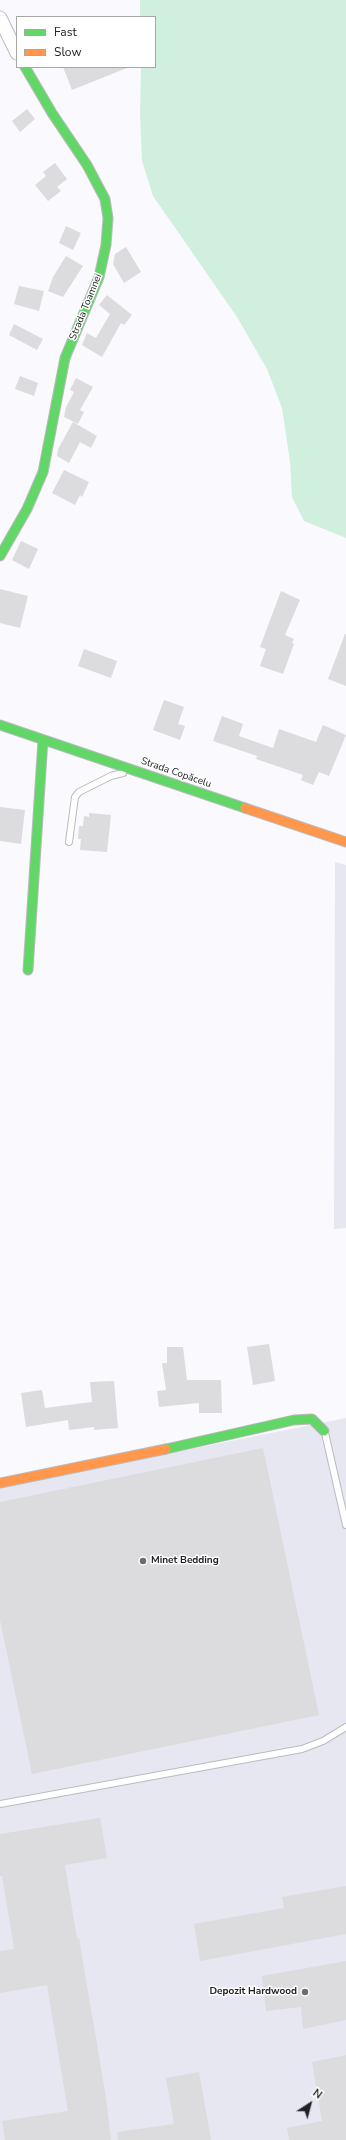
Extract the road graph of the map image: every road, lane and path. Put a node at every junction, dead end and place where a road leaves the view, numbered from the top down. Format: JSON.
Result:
{"nodes":[{"id":1,"x":0,"y":18,"type":"edge"},
{"id":2,"x":16,"y":51,"type":"edge"},
{"id":3,"x":25,"y":68,"type":"edge"},
{"id":4,"x":0,"y":556,"type":"edge"},
{"id":5,"x":0,"y":725,"type":"edge"},
{"id":6,"x":43,"y":740,"type":"junction"},
{"id":7,"x":132,"y":770,"type":"junction"},
{"id":8,"x":69,"y":842,"type":"dead end"},
{"id":9,"x":346,"y":842,"type":"edge"},
{"id":10,"x":28,"y":970,"type":"dead end"},
{"id":11,"x":324,"y":1431,"type":"joint"},
{"id":12,"x":0,"y":1483,"type":"edge"},
{"id":13,"x":346,"y":1525,"type":"edge"},
{"id":14,"x":346,"y":1727,"type":"edge"},
{"id":15,"x":0,"y":1804,"type":"edge"}],
"edges":[{"from":1,"to":2,"type":"street"},
{"from":3,"to":4,"type":"street","name":"Strada Toamnei"},
{"from":5,"to":6,"type":"street","name":"Strada Copăcelu"},
{"from":6,"to":7,"type":"street","name":"Strada Copăcelu"},
{"from":6,"to":10,"type":"street"},
{"from":7,"to":8,"type":"lane"},
{"from":7,"to":9,"type":"street","name":"Strada Copăcelu"},
{"from":11,"to":12,"type":"street"},
{"from":11,"to":13,"type":"lane"},
{"from":14,"to":15,"type":"lane"}]}
